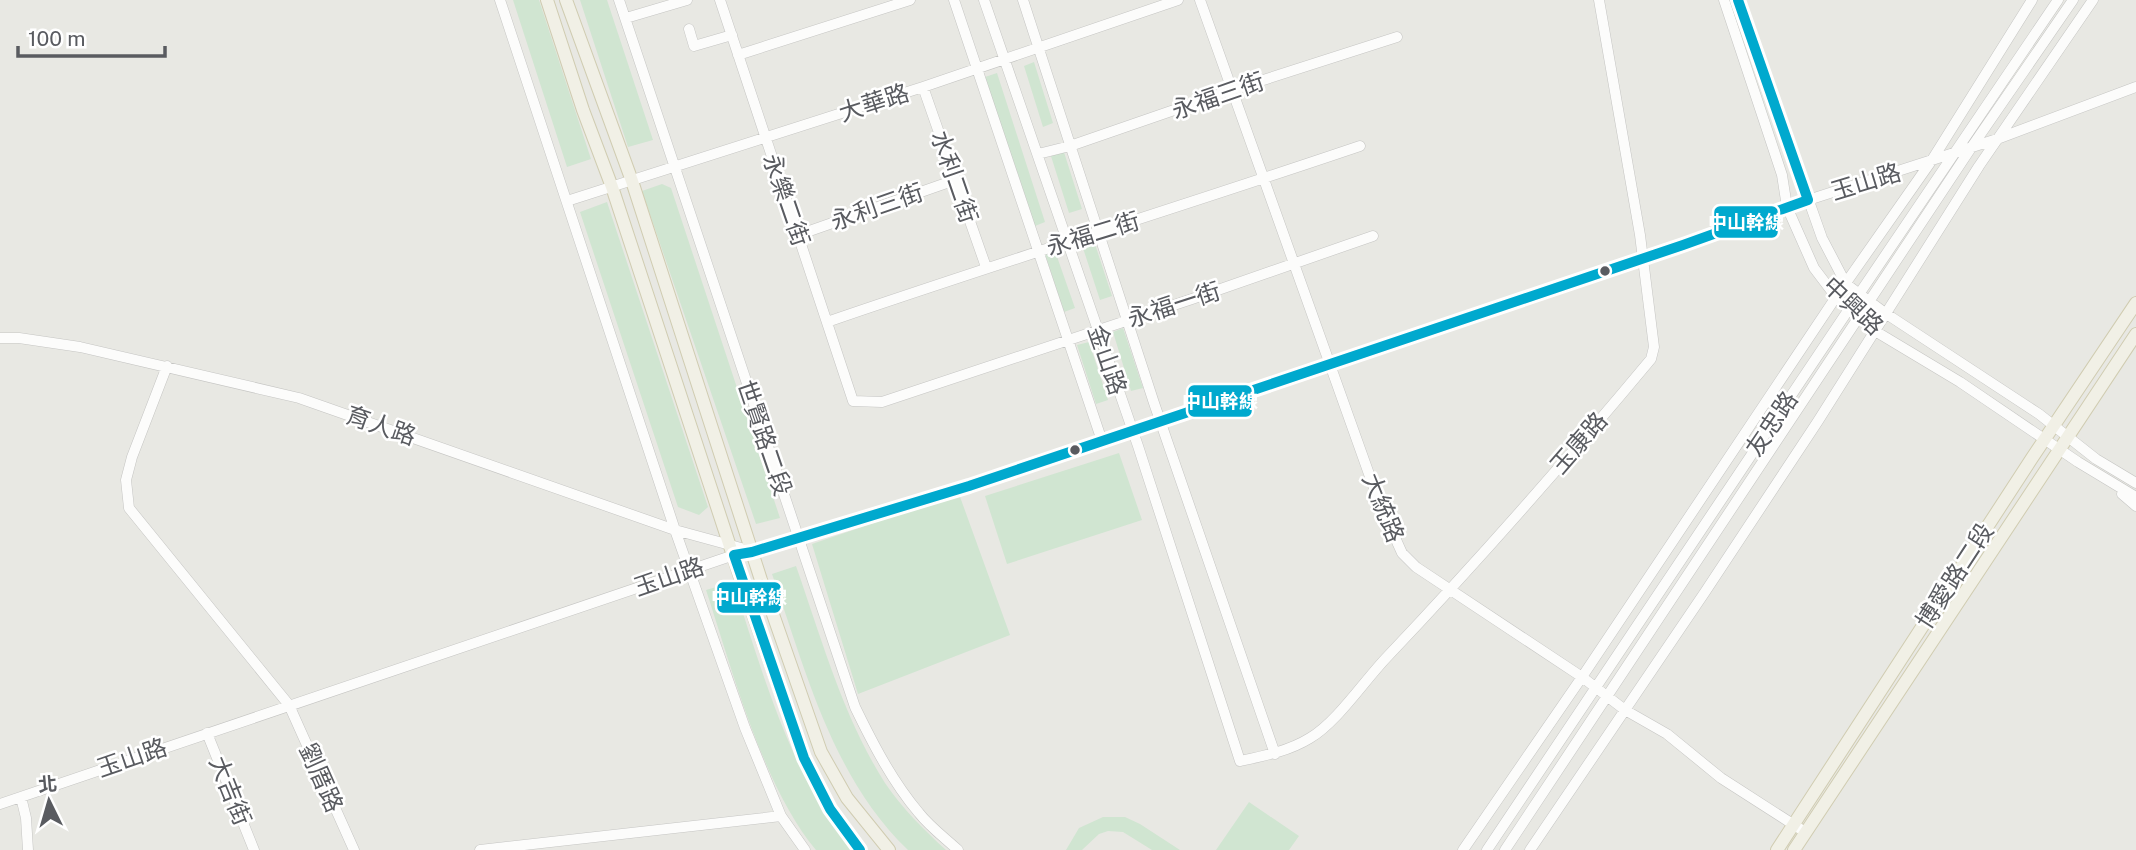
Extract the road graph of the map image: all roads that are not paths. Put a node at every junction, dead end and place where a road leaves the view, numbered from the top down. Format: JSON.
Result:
{"nodes":[{"id":1,"x":500,"y":0,"type":"edge"},
{"id":2,"x":547,"y":0,"type":"edge"},
{"id":3,"x":566,"y":0,"type":"edge"},
{"id":4,"x":620,"y":0,"type":"edge"},
{"id":5,"x":687,"y":0,"type":"edge"},
{"id":6,"x":720,"y":0,"type":"edge"},
{"id":7,"x":910,"y":0,"type":"edge"},
{"id":8,"x":954,"y":0,"type":"edge"},
{"id":9,"x":984,"y":0,"type":"edge"},
{"id":10,"x":1023,"y":0,"type":"edge"},
{"id":11,"x":1178,"y":0,"type":"edge"},
{"id":12,"x":1199,"y":0,"type":"edge"},
{"id":13,"x":1599,"y":0,"type":"edge"},
{"id":14,"x":1724,"y":0,"type":"edge"},
{"id":15,"x":1738,"y":0,"type":"edge"},
{"id":16,"x":2032,"y":0,"type":"edge"},
{"id":17,"x":2058,"y":0,"type":"edge"},
{"id":18,"x":2073,"y":0,"type":"edge"},
{"id":19,"x":2093,"y":0,"type":"edge"},
{"id":20,"x":895,"y":2,"type":"edge"},
{"id":21,"x":626,"y":18,"type":"junction"},
{"id":22,"x":689,"y":29,"type":"dead end"},
{"id":23,"x":732,"y":35,"type":"junction"},
{"id":24,"x":1397,"y":37,"type":"dead end"},
{"id":25,"x":1038,"y":48,"type":"junction"},
{"id":26,"x":738,"y":55,"type":"junction"},
{"id":27,"x":1004,"y":59,"type":"junction"},
{"id":28,"x":978,"y":68,"type":"junction"},
{"id":29,"x":923,"y":87,"type":"junction"},
{"id":30,"x":2136,"y":87,"type":"edge"},
{"id":31,"x":1232,"y":90,"type":"junction"},
{"id":32,"x":765,"y":138,"type":"junction"},
{"id":33,"x":1997,"y":139,"type":"junction"},
{"id":34,"x":1070,"y":146,"type":"junction"},
{"id":35,"x":1360,"y":146,"type":"dead end"},
{"id":36,"x":1971,"y":148,"type":"junction"},
{"id":37,"x":1956,"y":153,"type":"junction"},
{"id":38,"x":1038,"y":154,"type":"junction"},
{"id":39,"x":1932,"y":160,"type":"junction"},
{"id":40,"x":674,"y":167,"type":"junction"},
{"id":41,"x":1265,"y":178,"type":"junction"},
{"id":42,"x":956,"y":180,"type":"junction"},
{"id":43,"x":632,"y":181,"type":"junction"},
{"id":44,"x":612,"y":187,"type":"junction"},
{"id":45,"x":1808,"y":200,"type":"junction"},
{"id":46,"x":568,"y":201,"type":"junction"},
{"id":47,"x":1787,"y":207,"type":"junction"},
{"id":48,"x":1100,"y":233,"type":"junction"},
{"id":49,"x":798,"y":235,"type":"junction"},
{"id":50,"x":1373,"y":236,"type":"dead end"},
{"id":51,"x":1068,"y":242,"type":"junction"},
{"id":52,"x":1040,"y":251,"type":"junction"},
{"id":53,"x":1643,"y":258,"type":"junction"},
{"id":54,"x":1293,"y":264,"type":"junction"},
{"id":55,"x":986,"y":267,"type":"junction"},
{"id":56,"x":1846,"y":284,"type":"junction"},
{"id":57,"x":1859,"y":293,"type":"junction"},
{"id":58,"x":1836,"y":297,"type":"junction"},
{"id":59,"x":1870,"y":302,"type":"junction"},
{"id":60,"x":2136,"y":303,"type":"edge"},
{"id":61,"x":1849,"y":309,"type":"junction"},
{"id":62,"x":1885,"y":313,"type":"junction"},
{"id":63,"x":1860,"y":318,"type":"junction"},
{"id":64,"x":1128,"y":321,"type":"junction"},
{"id":65,"x":827,"y":322,"type":"junction"},
{"id":66,"x":1097,"y":330,"type":"junction"},
{"id":67,"x":1875,"y":331,"type":"junction"},
{"id":68,"x":2136,"y":334,"type":"edge"},
{"id":69,"x":0,"y":338,"type":"edge"},
{"id":70,"x":1068,"y":340,"type":"junction"},
{"id":71,"x":1329,"y":365,"type":"junction"},
{"id":72,"x":167,"y":366,"type":"junction"},
{"id":73,"x":853,"y":401,"type":"joint"},
{"id":74,"x":1161,"y":421,"type":"junction"},
{"id":75,"x":2055,"y":425,"type":"junction"},
{"id":76,"x":1132,"y":431,"type":"junction"},
{"id":77,"x":2069,"y":437,"type":"junction"},
{"id":78,"x":2045,"y":438,"type":"junction"},
{"id":79,"x":1102,"y":441,"type":"junction"},
{"id":80,"x":2060,"y":450,"type":"junction"},
{"id":81,"x":2096,"y":459,"type":"junction"},
{"id":82,"x":2092,"y":469,"type":"junction"},
{"id":83,"x":2136,"y":475,"type":"edge"},
{"id":84,"x":2136,"y":483,"type":"edge"},
{"id":85,"x":2136,"y":497,"type":"edge"},
{"id":86,"x":2136,"y":506,"type":"edge"},
{"id":87,"x":675,"y":530,"type":"junction"},
{"id":88,"x":797,"y":538,"type":"junction"},
{"id":89,"x":732,"y":549,"type":"junction"},
{"id":90,"x":752,"y":552,"type":"junction"},
{"id":91,"x":690,"y":570,"type":"junction"},
{"id":92,"x":1450,"y":591,"type":"junction"},
{"id":93,"x":1582,"y":677,"type":"junction"},
{"id":94,"x":1597,"y":687,"type":"junction"},
{"id":95,"x":1609,"y":697,"type":"junction"},
{"id":96,"x":289,"y":705,"type":"junction"},
{"id":97,"x":1625,"y":710,"type":"junction"},
{"id":98,"x":207,"y":733,"type":"junction"},
{"id":99,"x":1275,"y":754,"type":"junction"},
{"id":100,"x":1240,"y":761,"type":"joint"},
{"id":101,"x":21,"y":797,"type":"junction"},
{"id":102,"x":0,"y":804,"type":"edge"},
{"id":103,"x":781,"y":816,"type":"junction"},
{"id":104,"x":1794,"y":823,"type":"junction"},
{"id":105,"x":1805,"y":832,"type":"junction"},
{"id":106,"x":28,"y":850,"type":"edge"},
{"id":107,"x":254,"y":850,"type":"edge"},
{"id":108,"x":354,"y":850,"type":"edge"},
{"id":109,"x":480,"y":850,"type":"edge"},
{"id":110,"x":805,"y":850,"type":"edge"},
{"id":111,"x":860,"y":850,"type":"edge"},
{"id":112,"x":889,"y":850,"type":"edge"},
{"id":113,"x":958,"y":850,"type":"edge"},
{"id":114,"x":1463,"y":850,"type":"edge"},
{"id":115,"x":1487,"y":850,"type":"edge"},
{"id":116,"x":1505,"y":850,"type":"edge"},
{"id":117,"x":1530,"y":850,"type":"edge"},
{"id":118,"x":1777,"y":850,"type":"edge"},
{"id":119,"x":1794,"y":850,"type":"edge"}],
"edges":[{"from":1,"to":46,"type":"street"},
{"from":2,"to":44,"type":"main road"},
{"from":3,"to":43,"type":"main road","name":"世賢路二段"},
{"from":4,"to":21,"type":"street","name":"世賢路二段"},
{"from":5,"to":21,"type":"street"},
{"from":6,"to":23,"type":"street","name":"永樂二街"},
{"from":7,"to":20,"type":"street"},
{"from":8,"to":28,"type":"street","name":"金山路"},
{"from":9,"to":27,"type":"street","name":"金山路"},
{"from":10,"to":25,"type":"street","name":"金山路"},
{"from":11,"to":25,"type":"street","name":"大華路"},
{"from":12,"to":31,"type":"street","name":"大統路"},
{"from":13,"to":53,"type":"street","name":"玉康路"},
{"from":14,"to":47,"type":"street","name":"中興路"},
{"from":15,"to":45,"type":"street","name":"中興路"},
{"from":16,"to":39,"type":"street","name":"友忠路"},
{"from":17,"to":37,"type":"street","name":"友忠路"},
{"from":18,"to":36,"type":"street","name":"友忠路"},
{"from":19,"to":33,"type":"street","name":"友忠路"},
{"from":20,"to":26,"type":"street"},
{"from":21,"to":40,"type":"street","name":"世賢路二段"},
{"from":22,"to":23,"type":"street"},
{"from":23,"to":26,"type":"street","name":"永樂二街"},
{"from":24,"to":31,"type":"street","name":"永福三街"},
{"from":25,"to":27,"type":"street","name":"大華路"},
{"from":25,"to":34,"type":"street","name":"金山路"},
{"from":26,"to":32,"type":"street","name":"永樂二街"},
{"from":27,"to":28,"type":"street","name":"大華路"},
{"from":27,"to":38,"type":"street","name":"金山路"},
{"from":28,"to":29,"type":"street","name":"大華路"},
{"from":28,"to":52,"type":"street","name":"金山路"},
{"from":29,"to":32,"type":"street","name":"大華路"},
{"from":29,"to":42,"type":"street","name":"水利二街"},
{"from":30,"to":33,"type":"street","name":"玉山路"},
{"from":31,"to":34,"type":"street","name":"永福三街"},
{"from":31,"to":41,"type":"street","name":"大統路"},
{"from":32,"to":40,"type":"street","name":"大華路"},
{"from":32,"to":49,"type":"street","name":"永樂二街"},
{"from":33,"to":36,"type":"street","name":"玉山路"},
{"from":33,"to":62,"type":"street","name":"友忠路"},
{"from":34,"to":38,"type":"street","name":"永福三街"},
{"from":34,"to":48,"type":"street","name":"金山路"},
{"from":35,"to":41,"type":"street","name":"永福二街"},
{"from":36,"to":37,"type":"street","name":"玉山路"},
{"from":36,"to":59,"type":"street","name":"友忠路"},
{"from":37,"to":39,"type":"street","name":"玉山路"},
{"from":37,"to":57,"type":"street","name":"友忠路"},
{"from":38,"to":51,"type":"street","name":"金山路"},
{"from":39,"to":45,"type":"street","name":"玉山路"},
{"from":39,"to":56,"type":"street","name":"友忠路"},
{"from":40,"to":43,"type":"street","name":"大華路"},
{"from":40,"to":88,"type":"street","name":"世賢路二段"},
{"from":41,"to":48,"type":"street","name":"永福二街"},
{"from":41,"to":54,"type":"street","name":"大統路"},
{"from":42,"to":49,"type":"street","name":"永利三街"},
{"from":42,"to":55,"type":"street","name":"水利二街"},
{"from":43,"to":44,"type":"street","name":"大華路"},
{"from":43,"to":90,"type":"main road","name":"世賢路二段"},
{"from":44,"to":46,"type":"street","name":"大華路"},
{"from":44,"to":89,"type":"main road"},
{"from":45,"to":47,"type":"street","name":"玉山路"},
{"from":45,"to":56,"type":"street","name":"中興路"},
{"from":46,"to":87,"type":"street"},
{"from":47,"to":53,"type":"street","name":"玉山路"},
{"from":47,"to":58,"type":"street","name":"中興路"},
{"from":48,"to":51,"type":"street","name":"永福二街"},
{"from":48,"to":64,"type":"street","name":"金山路"},
{"from":49,"to":65,"type":"street","name":"永樂二街"},
{"from":50,"to":54,"type":"street","name":"永福一街"},
{"from":51,"to":52,"type":"street","name":"永福二街"},
{"from":51,"to":66,"type":"street","name":"金山路"},
{"from":52,"to":55,"type":"street","name":"永福二街"},
{"from":52,"to":70,"type":"street","name":"金山路"},
{"from":53,"to":71,"type":"street","name":"玉山路"},
{"from":53,"to":92,"type":"street","name":"玉康路"},
{"from":54,"to":64,"type":"street","name":"永福一街"},
{"from":54,"to":71,"type":"street","name":"大統路"},
{"from":55,"to":65,"type":"street","name":"永福二街"},
{"from":56,"to":57,"type":"street","name":"中興路"},
{"from":56,"to":58,"type":"street","name":"友忠路"},
{"from":57,"to":59,"type":"street","name":"中興路"},
{"from":57,"to":61,"type":"street","name":"友忠路"},
{"from":58,"to":61,"type":"street","name":"中興路"},
{"from":58,"to":93,"type":"street","name":"友忠路"},
{"from":59,"to":62,"type":"street","name":"中興路"},
{"from":59,"to":63,"type":"street","name":"友忠路"},
{"from":60,"to":75,"type":"main road","name":"博愛路二段"},
{"from":61,"to":63,"type":"street","name":"中興路"},
{"from":61,"to":94,"type":"street","name":"友忠路"},
{"from":62,"to":67,"type":"street","name":"友忠路"},
{"from":62,"to":75,"type":"street","name":"中興路"},
{"from":63,"to":67,"type":"street","name":"中興路"},
{"from":63,"to":95,"type":"street","name":"友忠路"},
{"from":64,"to":66,"type":"street","name":"永福一街"},
{"from":64,"to":74,"type":"street","name":"金山路"},
{"from":65,"to":73,"type":"street","name":"永樂二街"},
{"from":66,"to":70,"type":"street","name":"永福一街"},
{"from":66,"to":76,"type":"street","name":"金山路"},
{"from":67,"to":78,"type":"street","name":"中興路"},
{"from":67,"to":97,"type":"street","name":"友忠路"},
{"from":68,"to":77,"type":"main road","name":"博愛路二段"},
{"from":69,"to":72,"type":"street","name":"育人路"},
{"from":70,"to":73,"type":"street","name":"永福一街"},
{"from":70,"to":79,"type":"street","name":"金山路"},
{"from":71,"to":74,"type":"street","name":"玉山路"},
{"from":71,"to":92,"type":"street","name":"大統路"},
{"from":72,"to":87,"type":"street","name":"育人路"},
{"from":72,"to":96,"type":"street","name":"劉厝路"},
{"from":74,"to":76,"type":"street","name":"玉山路"},
{"from":74,"to":99,"type":"street","name":"金山路"},
{"from":75,"to":77,"type":"street","name":"中興路"},
{"from":75,"to":78,"type":"main road","name":"博愛路二段"},
{"from":76,"to":79,"type":"street","name":"玉山路"},
{"from":76,"to":100,"type":"street","name":"金山路"},
{"from":77,"to":80,"type":"main road","name":"博愛路二段"},
{"from":77,"to":81,"type":"street","name":"中興路"},
{"from":78,"to":80,"type":"street","name":"中興路"},
{"from":78,"to":104,"type":"main road","name":"博愛路二段"},
{"from":79,"to":88,"type":"street","name":"玉山路"},
{"from":80,"to":82,"type":"street","name":"中興路"},
{"from":80,"to":105,"type":"main road","name":"博愛路二段"},
{"from":81,"to":83,"type":"street"},
{"from":81,"to":84,"type":"street"},
{"from":82,"to":85,"type":"street"},
{"from":82,"to":86,"type":"street"},
{"from":87,"to":89,"type":"street","name":"育人路"},
{"from":87,"to":91,"type":"street"},
{"from":88,"to":90,"type":"street","name":"玉山路"},
{"from":88,"to":113,"type":"street","name":"世賢路二段"},
{"from":89,"to":90,"type":"street","name":"育人路"},
{"from":89,"to":91,"type":"street","name":"玉山路"},
{"from":89,"to":111,"type":"main road"},
{"from":90,"to":112,"type":"main road","name":"世賢路二段"},
{"from":91,"to":96,"type":"street","name":"玉山路"},
{"from":91,"to":103,"type":"street"},
{"from":92,"to":93,"type":"street","name":"大統路"},
{"from":92,"to":99,"type":"street","name":"玉康路"},
{"from":93,"to":94,"type":"street","name":"大統路"},
{"from":93,"to":114,"type":"street","name":"友忠路"},
{"from":94,"to":95,"type":"street","name":"大統路"},
{"from":94,"to":115,"type":"street","name":"友忠路"},
{"from":95,"to":97,"type":"street","name":"大統路"},
{"from":95,"to":116,"type":"street","name":"友忠路"},
{"from":96,"to":98,"type":"street","name":"玉山路"},
{"from":96,"to":108,"type":"street","name":"劉厝路"},
{"from":97,"to":104,"type":"street","name":"大統路"},
{"from":97,"to":117,"type":"street","name":"友忠路"},
{"from":98,"to":101,"type":"street","name":"玉山路"},
{"from":98,"to":107,"type":"street","name":"大吉街"},
{"from":99,"to":100,"type":"street","name":"玉康路"},
{"from":101,"to":102,"type":"street","name":"玉山路"},
{"from":101,"to":106,"type":"street"},
{"from":103,"to":109,"type":"street"},
{"from":103,"to":110,"type":"street"},
{"from":104,"to":105,"type":"street","name":"大統路"},
{"from":104,"to":118,"type":"main road","name":"博愛路二段"},
{"from":105,"to":119,"type":"main road","name":"博愛路二段"}]}
